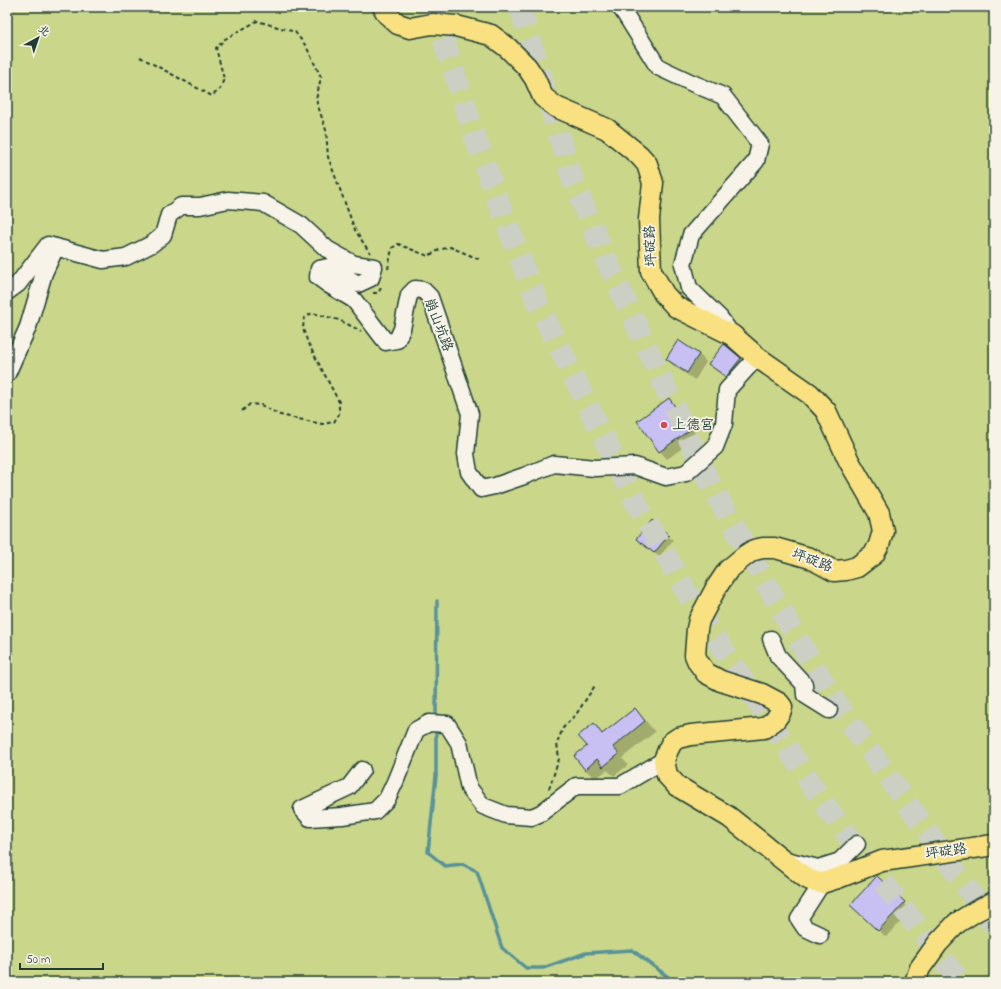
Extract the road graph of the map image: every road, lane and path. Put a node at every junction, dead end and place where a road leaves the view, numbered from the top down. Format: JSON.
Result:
{"nodes":[{"id":1,"x":383,"y":7,"type":"edge"},
{"id":2,"x":620,"y":7,"type":"edge"},
{"id":3,"x":140,"y":57,"type":"dead end"},
{"id":4,"x":56,"y":247,"type":"junction"},
{"id":5,"x":480,"y":259,"type":"dead end"},
{"id":6,"x":381,"y":268,"type":"junction"},
{"id":7,"x":358,"y":284,"type":"junction"},
{"id":8,"x":381,"y":288,"type":"dead end"},
{"id":9,"x":7,"y":292,"type":"edge"},
{"id":10,"x":365,"y":333,"type":"dead end"},
{"id":11,"x":732,"y":336,"type":"junction"},
{"id":12,"x":757,"y":357,"type":"junction"},
{"id":13,"x":7,"y":374,"type":"edge"},
{"id":14,"x":242,"y":411,"type":"dead end"},
{"id":15,"x":772,"y":639,"type":"dead end"},
{"id":16,"x":596,"y":684,"type":"dead end"},
{"id":17,"x":805,"y":695,"type":"junction"},
{"id":18,"x":782,"y":707,"type":"junction"},
{"id":19,"x":828,"y":710,"type":"dead end"},
{"id":20,"x":664,"y":760,"type":"junction"},
{"id":21,"x":362,"y":770,"type":"dead end"},
{"id":22,"x":541,"y":813,"type":"junction"},
{"id":23,"x":857,"y":844,"type":"dead end"},
{"id":24,"x":994,"y":845,"type":"edge"},
{"id":25,"x":782,"y":859,"type":"junction"},
{"id":26,"x":822,"y":883,"type":"junction"},
{"id":27,"x":994,"y":902,"type":"edge"},
{"id":28,"x":820,"y":935,"type":"dead end"},
{"id":29,"x":915,"y":982,"type":"edge"}],
"edges":[{"from":1,"to":11,"type":"main road","name":"坪碇路"},
{"from":2,"to":11,"type":"street"},
{"from":3,"to":6,"type":"path"},
{"from":4,"to":6,"type":"street"},
{"from":4,"to":9,"type":"street"},
{"from":4,"to":13,"type":"street"},
{"from":5,"to":6,"type":"path"},
{"from":6,"to":7,"type":"street"},
{"from":7,"to":8,"type":"path"},
{"from":7,"to":12,"type":"street","name":"崩山坑路"},
{"from":10,"to":14,"type":"path"},
{"from":11,"to":12,"type":"main road","name":"坪碇路"},
{"from":12,"to":18,"type":"main road","name":"坪碇路"},
{"from":15,"to":17,"type":"street"},
{"from":16,"to":22,"type":"path"},
{"from":17,"to":18,"type":"street"},
{"from":17,"to":19,"type":"street"},
{"from":18,"to":20,"type":"main road"},
{"from":20,"to":22,"type":"street"},
{"from":20,"to":25,"type":"main road"},
{"from":21,"to":22,"type":"street"},
{"from":23,"to":25,"type":"street"},
{"from":24,"to":26,"type":"main road","name":"坪碇路"},
{"from":25,"to":26,"type":"main road"},
{"from":26,"to":28,"type":"street"},
{"from":27,"to":29,"type":"main road"}]}
